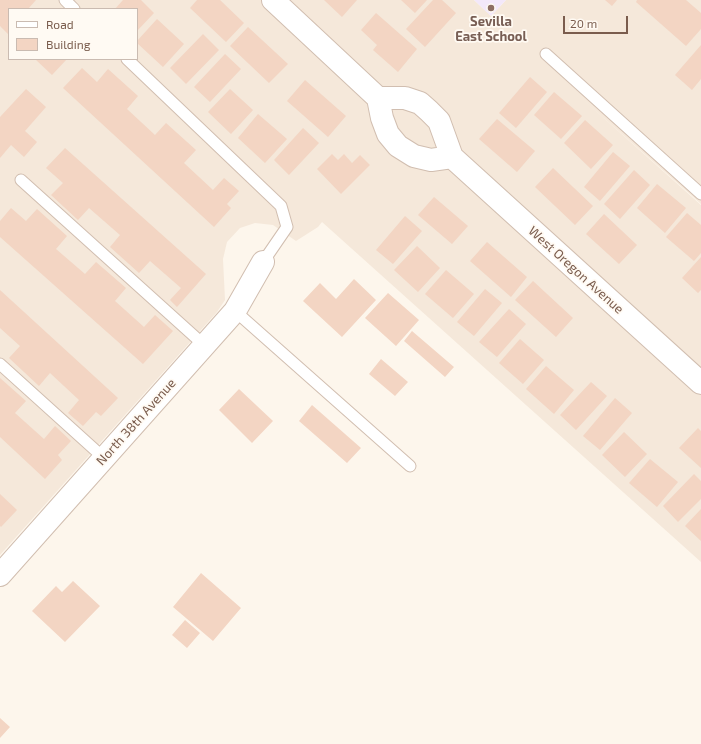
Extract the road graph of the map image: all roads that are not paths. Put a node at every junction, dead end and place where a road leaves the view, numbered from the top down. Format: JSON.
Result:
{"nodes":[{"id":1,"x":65,"y":0,"type":"edge"},
{"id":2,"x":273,"y":0,"type":"edge"},
{"id":3,"x":73,"y":8,"type":"edge"},
{"id":4,"x":546,"y":54,"type":"dead end"},
{"id":5,"x":128,"y":60,"type":"edge"},
{"id":6,"x":378,"y":98,"type":"junction"},
{"id":7,"x":452,"y":157,"type":"junction"},
{"id":8,"x":21,"y":180,"type":"dead end"},
{"id":9,"x":701,"y":194,"type":"edge"},
{"id":10,"x":263,"y":262,"type":"joint"},
{"id":11,"x":235,"y":311,"type":"junction"},
{"id":12,"x":204,"y":345,"type":"junction"},
{"id":13,"x":0,"y":364,"type":"edge"},
{"id":14,"x":701,"y":383,"type":"edge"},
{"id":15,"x":104,"y":458,"type":"junction"},
{"id":16,"x":410,"y":466,"type":"dead end"},
{"id":17,"x":2,"y":570,"type":"edge"}],
"edges":[{"from":1,"to":3,"type":"lane"},
{"from":2,"to":6,"type":"street"},
{"from":4,"to":9,"type":"lane"},
{"from":5,"to":10,"type":"lane"},
{"from":6,"to":7,"type":"street","name":"West Oregon Avenue"},
{"from":6,"to":7,"type":"street"},
{"from":7,"to":14,"type":"street","name":"West Oregon Avenue"},
{"from":8,"to":12,"type":"lane"},
{"from":10,"to":11,"type":"street","name":"North 38th Avenue"},
{"from":11,"to":12,"type":"street","name":"North 38th Avenue"},
{"from":11,"to":16,"type":"lane"},
{"from":12,"to":15,"type":"street","name":"North 38th Avenue"},
{"from":13,"to":15,"type":"lane"},
{"from":15,"to":17,"type":"street","name":"North 38th Avenue"}]}
